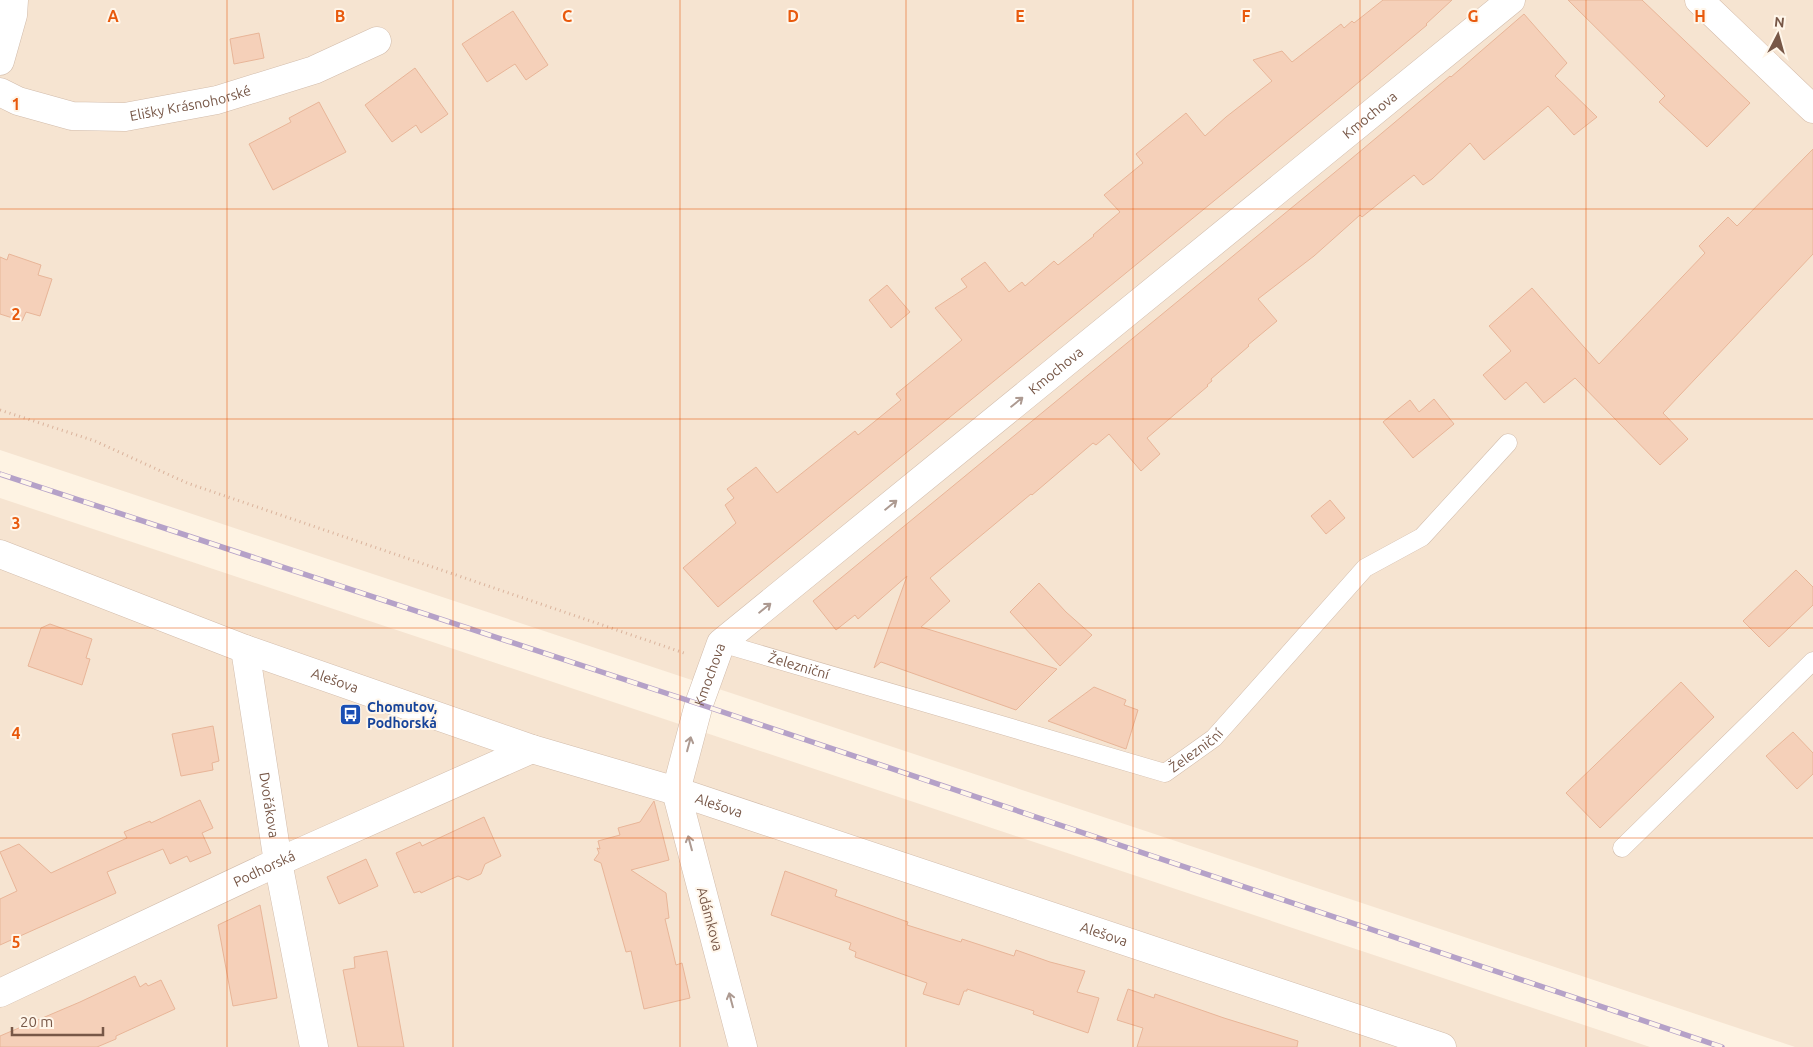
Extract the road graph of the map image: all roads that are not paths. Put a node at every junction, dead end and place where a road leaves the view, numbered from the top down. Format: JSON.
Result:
{"nodes":[{"id":1,"x":14,"y":0,"type":"edge"},
{"id":2,"x":1510,"y":0,"type":"edge"},
{"id":3,"x":1699,"y":0,"type":"edge"},
{"id":4,"x":376,"y":41,"type":"dead end"},
{"id":5,"x":0,"y":60,"type":"edge"},
{"id":6,"x":0,"y":92,"type":"edge"},
{"id":7,"x":1813,"y":109,"type":"edge"},
{"id":8,"x":1508,"y":443,"type":"dead end"},
{"id":9,"x":0,"y":554,"type":"edge"},
{"id":10,"x":245,"y":649,"type":"junction"},
{"id":11,"x":718,"y":653,"type":"junction"},
{"id":12,"x":1813,"y":661,"type":"edge"},
{"id":13,"x":532,"y":749,"type":"junction"},
{"id":14,"x":676,"y":791,"type":"junction"},
{"id":15,"x":1622,"y":848,"type":"dead end"},
{"id":16,"x":278,"y":862,"type":"junction"},
{"id":17,"x":0,"y":993,"type":"edge"},
{"id":18,"x":314,"y":1047,"type":"edge"},
{"id":19,"x":744,"y":1047,"type":"edge"},
{"id":20,"x":1442,"y":1047,"type":"edge"}],
"edges":[{"from":1,"to":5,"type":"street"},
{"from":11,"to":2,"type":"street","name":"Kmochova","one_way":true},
{"from":3,"to":7,"type":"street"},
{"from":4,"to":6,"type":"street","name":"Elišky Krásnohorské"},
{"from":8,"to":11,"type":"lane","name":"Železniční"},
{"from":9,"to":10,"type":"street","name":"Alešova"},
{"from":10,"to":13,"type":"street","name":"Alešova"},
{"from":10,"to":16,"type":"street","name":"Dvořákova"},
{"from":14,"to":11,"type":"street","name":"Kmochova","one_way":true},
{"from":12,"to":15,"type":"lane"},
{"from":13,"to":14,"type":"street","name":"Alešova"},
{"from":13,"to":16,"type":"street","name":"Podhorská"},
{"from":19,"to":14,"type":"street","name":"Adámkova","one_way":true},
{"from":14,"to":20,"type":"street","name":"Alešova"},
{"from":16,"to":17,"type":"street","name":"Podhorská"},
{"from":16,"to":18,"type":"street","name":"Dvořákova"}]}
